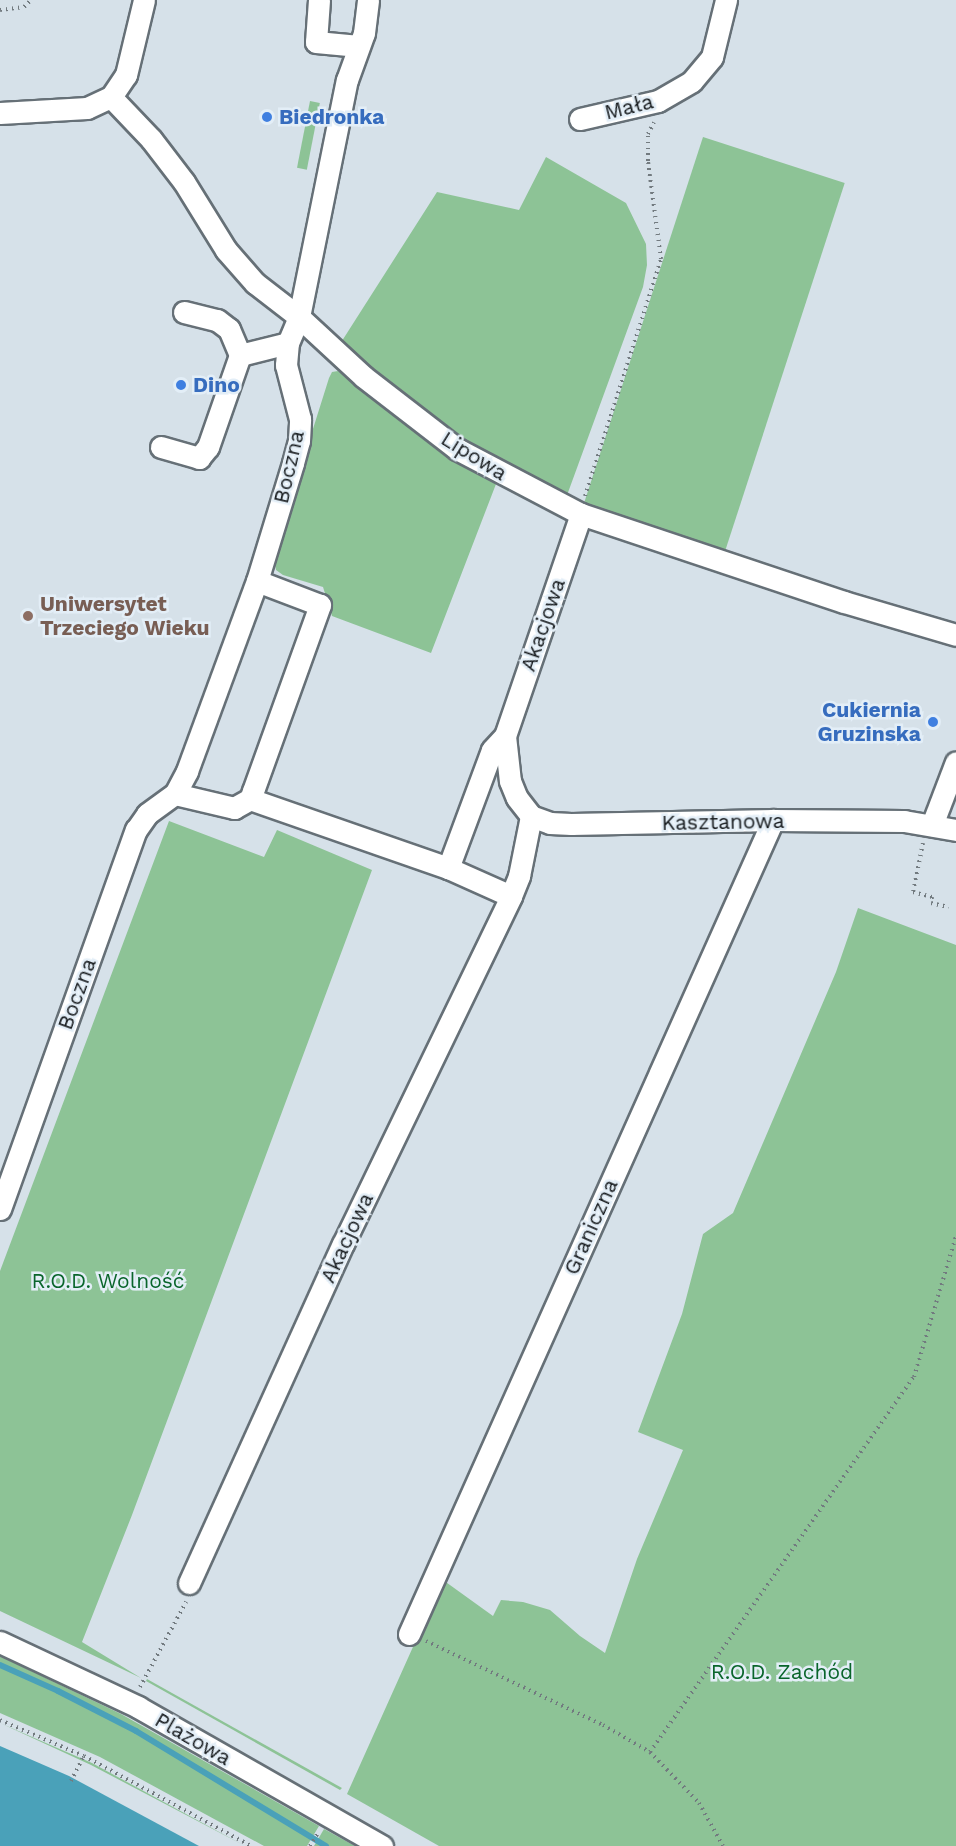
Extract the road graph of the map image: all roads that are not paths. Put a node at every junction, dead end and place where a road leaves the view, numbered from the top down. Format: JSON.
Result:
{"nodes":[{"id":1,"x":144,"y":0,"type":"edge"},
{"id":2,"x":319,"y":0,"type":"edge"},
{"id":3,"x":368,"y":0,"type":"edge"},
{"id":4,"x":726,"y":0,"type":"edge"},
{"id":5,"x":359,"y":46,"type":"junction"},
{"id":6,"x":111,"y":97,"type":"junction"},
{"id":7,"x":0,"y":113,"type":"edge"},
{"id":8,"x":580,"y":119,"type":"dead end"},
{"id":9,"x":184,"y":312,"type":"dead end"},
{"id":10,"x":299,"y":317,"type":"junction"},
{"id":11,"x":288,"y":343,"type":"junction"},
{"id":12,"x":240,"y":355,"type":"junction"},
{"id":13,"x":161,"y":447,"type":"dead end"},
{"id":14,"x":581,"y":514,"type":"junction"},
{"id":15,"x":257,"y":581,"type":"junction"},
{"id":16,"x":956,"y":635,"type":"edge"},
{"id":17,"x":505,"y":736,"type":"junction"},
{"id":18,"x":956,"y":762,"type":"edge"},
{"id":19,"x":175,"y":794,"type":"junction"},
{"id":20,"x":250,"y":799,"type":"junction"},
{"id":21,"x":531,"y":816,"type":"junction"},
{"id":22,"x":773,"y":820,"type":"junction"},
{"id":23,"x":956,"y":830,"type":"edge"},
{"id":24,"x":928,"y":834,"type":"junction"},
{"id":25,"x":447,"y":868,"type":"junction"},
{"id":26,"x":511,"y":896,"type":"junction"},
{"id":27,"x":0,"y":1209,"type":"edge"},
{"id":28,"x":189,"y":1583,"type":"road end"},
{"id":29,"x":409,"y":1634,"type":"road end"},
{"id":30,"x":0,"y":1641,"type":"edge"},
{"id":31,"x":382,"y":1846,"type":"edge"}],
"edges":[{"from":1,"to":6,"type":"street"},
{"from":2,"to":5,"type":"street"},
{"from":3,"to":5,"type":"street","name":"Boczna"},
{"from":4,"to":8,"type":"street","name":"Mała"},
{"from":5,"to":10,"type":"street","name":"Boczna"},
{"from":6,"to":7,"type":"street"},
{"from":6,"to":10,"type":"street","name":"Lipowa"},
{"from":9,"to":12,"type":"street"},
{"from":10,"to":11,"type":"street","name":"Boczna"},
{"from":10,"to":14,"type":"street","name":"Lipowa"},
{"from":11,"to":12,"type":"street"},
{"from":11,"to":15,"type":"street","name":"Boczna"},
{"from":12,"to":13,"type":"street"},
{"from":14,"to":16,"type":"street","name":"Lipowa"},
{"from":14,"to":17,"type":"street","name":"Akacjowa"},
{"from":15,"to":19,"type":"street","name":"Boczna"},
{"from":15,"to":20,"type":"street"},
{"from":17,"to":21,"type":"street","name":"Akacjowa"},
{"from":17,"to":25,"type":"street","name":"Akacjowa"},
{"from":18,"to":24,"type":"street"},
{"from":19,"to":20,"type":"street"},
{"from":19,"to":27,"type":"street","name":"Boczna"},
{"from":20,"to":25,"type":"street"},
{"from":21,"to":22,"type":"street","name":"Kasztanowa"},
{"from":21,"to":26,"type":"street","name":"Akacjowa"},
{"from":22,"to":24,"type":"street","name":"Kasztanowa"},
{"from":22,"to":29,"type":"street","name":"Graniczna"},
{"from":23,"to":24,"type":"street","name":"Kasztanowa"},
{"from":25,"to":26,"type":"street"},
{"from":26,"to":28,"type":"street","name":"Akacjowa"},
{"from":30,"to":31,"type":"street","name":"Plażowa"}]}
